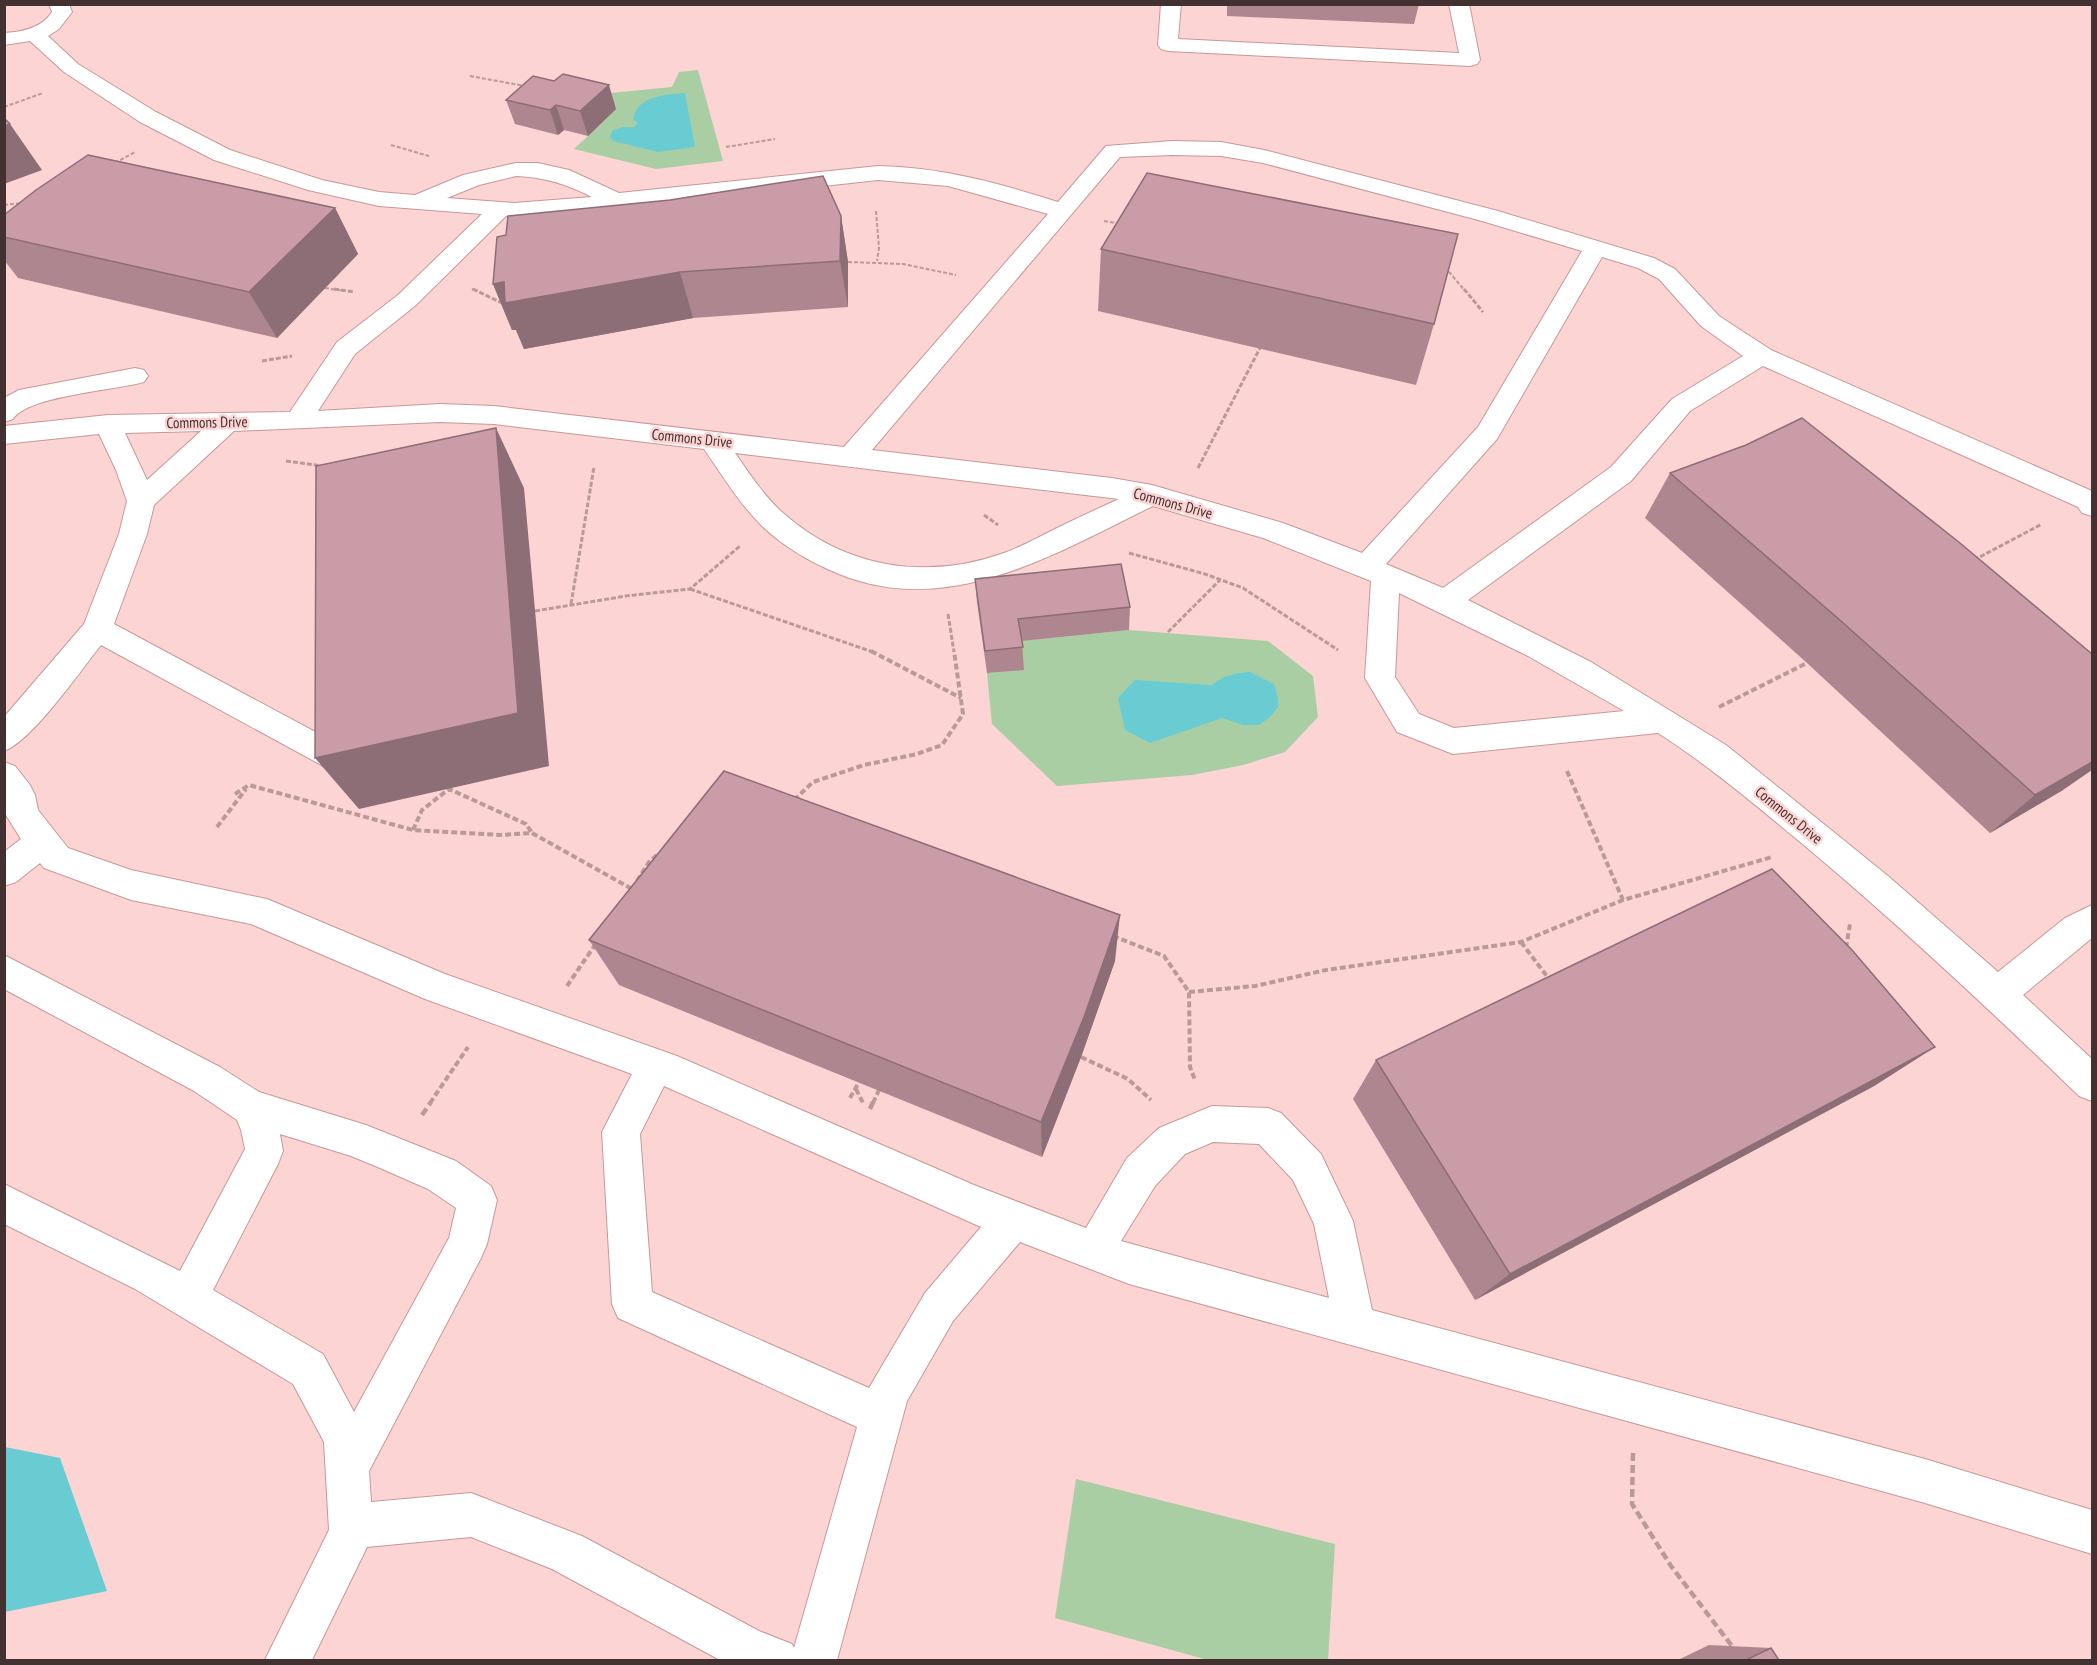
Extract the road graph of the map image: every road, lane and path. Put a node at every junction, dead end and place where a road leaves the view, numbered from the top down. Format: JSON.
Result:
{"nodes":[{"id":1,"x":59,"y":4,"type":"edge"},
{"id":2,"x":1171,"y":4,"type":"edge"},
{"id":3,"x":1459,"y":4,"type":"edge"},
{"id":4,"x":34,"y":34,"type":"junction"},
{"id":5,"x":4,"y":39,"type":"edge"},
{"id":6,"x":470,"y":76,"type":"dead end"},
{"id":7,"x":528,"y":87,"type":"edge"},
{"id":8,"x":175,"y":131,"type":"junction"},
{"id":9,"x":775,"y":139,"type":"dead end"},
{"id":10,"x":391,"y":145,"type":"dead end"},
{"id":11,"x":726,"y":147,"type":"dead end"},
{"id":12,"x":430,"y":156,"type":"dead end"},
{"id":13,"x":116,"y":163,"type":"edge"},
{"id":14,"x":872,"y":173,"type":"junction"},
{"id":15,"x":616,"y":200,"type":"junction"},
{"id":16,"x":25,"y":203,"type":"edge"},
{"id":17,"x":416,"y":203,"type":"junction"},
{"id":18,"x":4,"y":205,"type":"edge"},
{"id":19,"x":500,"y":209,"type":"junction"},
{"id":20,"x":1062,"y":211,"type":"junction"},
{"id":21,"x":1127,"y":223,"type":"edge"},
{"id":22,"x":1596,"y":248,"type":"junction"},
{"id":23,"x":877,"y":261,"type":"junction"},
{"id":24,"x":848,"y":262,"type":"dead end"},
{"id":25,"x":1441,"y":263,"type":"edge"},
{"id":26,"x":995,"y":289,"type":"junction"},
{"id":27,"x":1483,"y":312,"type":"dead end"},
{"id":28,"x":1260,"y":348,"type":"edge"},
{"id":29,"x":1762,"y":356,"type":"junction"},
{"id":30,"x":135,"y":376,"type":"dead end"},
{"id":31,"x":4,"y":413,"type":"edge"},
{"id":32,"x":298,"y":421,"type":"junction"},
{"id":33,"x":228,"y":422,"type":"junction"},
{"id":34,"x":108,"y":424,"type":"junction"},
{"id":35,"x":4,"y":435,"type":"edge"},
{"id":36,"x":712,"y":440,"type":"junction"},
{"id":37,"x":850,"y":458,"type":"junction"},
{"id":38,"x":276,"y":459,"type":"dead end"},
{"id":39,"x":594,"y":463,"type":"dead end"},
{"id":40,"x":331,"y":467,"type":"edge"},
{"id":41,"x":1152,"y":495,"type":"junction"},
{"id":42,"x":141,"y":501,"type":"junction"},
{"id":43,"x":2090,"y":503,"type":"edge"},
{"id":44,"x":1180,"y":504,"type":"junction"},
{"id":45,"x":774,"y":520,"type":"junction"},
{"id":46,"x":1083,"y":527,"type":"junction"},
{"id":47,"x":1964,"y":565,"type":"edge"},
{"id":48,"x":1376,"y":571,"type":"junction"},
{"id":49,"x":940,"y":578,"type":"junction"},
{"id":50,"x":1221,"y":580,"type":"junction"},
{"id":51,"x":690,"y":589,"type":"junction"},
{"id":52,"x":1446,"y":601,"type":"junction"},
{"id":53,"x":571,"y":604,"type":"junction"},
{"id":54,"x":535,"y":611,"type":"dead end"},
{"id":55,"x":97,"y":629,"type":"junction"},
{"id":56,"x":1168,"y":632,"type":"dead end"},
{"id":57,"x":1807,"y":663,"type":"dead end"},
{"id":58,"x":1380,"y":678,"type":"junction"},
{"id":59,"x":961,"y":698,"type":"junction"},
{"id":60,"x":1668,"y":724,"type":"junction"},
{"id":61,"x":1550,"y":731,"type":"junction"},
{"id":62,"x":4,"y":738,"type":"edge"},
{"id":63,"x":336,"y":758,"type":"edge"},
{"id":64,"x":4,"y":776,"type":"edge"},
{"id":65,"x":249,"y":785,"type":"junction"},
{"id":66,"x":235,"y":794,"type":"dead end"},
{"id":67,"x":790,"y":805,"type":"edge"},
{"id":68,"x":217,"y":826,"type":"dead end"},
{"id":69,"x":413,"y":830,"type":"junction"},
{"id":70,"x":532,"y":833,"type":"junction"},
{"id":71,"x":43,"y":841,"type":"junction"},
{"id":72,"x":666,"y":847,"type":"edge"},
{"id":73,"x":1774,"y":856,"type":"dead end"},
{"id":74,"x":4,"y":872,"type":"edge"},
{"id":75,"x":632,"y":889,"type":"junction"},
{"id":76,"x":627,"y":895,"type":"edge"},
{"id":77,"x":1623,"y":900,"type":"junction"},
{"id":78,"x":1843,"y":918,"type":"dead end"},
{"id":79,"x":2092,"y":920,"type":"edge"},
{"id":80,"x":1110,"y":935,"type":"edge"},
{"id":81,"x":598,"y":940,"type":"edge"},
{"id":82,"x":1521,"y":942,"type":"junction"},
{"id":83,"x":1845,"y":955,"type":"edge"},
{"id":84,"x":4,"y":972,"type":"edge"},
{"id":85,"x":1555,"y":988,"type":"edge"},
{"id":86,"x":1189,"y":992,"type":"junction"},
{"id":87,"x":1999,"y":993,"type":"junction"},
{"id":88,"x":542,"y":1024,"type":"junction"},
{"id":89,"x":462,"y":1055,"type":"dead end"},
{"id":90,"x":1081,"y":1057,"type":"edge"},
{"id":91,"x":656,"y":1065,"type":"junction"},
{"id":92,"x":2092,"y":1083,"type":"edge"},
{"id":93,"x":856,"y":1088,"type":"edge"},
{"id":94,"x":879,"y":1090,"type":"edge"},
{"id":95,"x":439,"y":1091,"type":"dead end"},
{"id":96,"x":250,"y":1107,"type":"junction"},
{"id":97,"x":1212,"y":1124,"type":"junction"},
{"id":98,"x":1172,"y":1141,"type":"junction"},
{"id":99,"x":4,"y":1203,"type":"edge"},
{"id":100,"x":1013,"y":1220,"type":"junction"},
{"id":101,"x":1095,"y":1251,"type":"junction"},
{"id":102,"x":187,"y":1299,"type":"junction"},
{"id":103,"x":1355,"y":1326,"type":"junction"},
{"id":104,"x":1633,"y":1402,"type":"junction"},
{"id":105,"x":882,"y":1416,"type":"junction"},
{"id":106,"x":347,"y":1468,"type":"junction"},
{"id":107,"x":351,"y":1526,"type":"junction"},
{"id":108,"x":2092,"y":1532,"type":"edge"},
{"id":109,"x":288,"y":1660,"type":"edge"},
{"id":110,"x":776,"y":1660,"type":"edge"},
{"id":111,"x":814,"y":1660,"type":"edge"},
{"id":112,"x":1743,"y":1660,"type":"edge"}],
"edges":[{"from":1,"to":4,"type":"street"},
{"from":2,"to":3,"type":"street"},
{"from":4,"to":5,"type":"street"},
{"from":4,"to":8,"type":"street"},
{"from":6,"to":7,"type":"path"},
{"from":8,"to":13,"type":"path"},
{"from":8,"to":17,"type":"street"},
{"from":9,"to":11,"type":"path"},
{"from":10,"to":12,"type":"path"},
{"from":14,"to":15,"type":"street"},
{"from":14,"to":20,"type":"street"},
{"from":14,"to":23,"type":"path"},
{"from":15,"to":17,"type":"street"},
{"from":15,"to":19,"type":"street"},
{"from":16,"to":18,"type":"path"},
{"from":17,"to":19,"type":"street"},
{"from":19,"to":32,"type":"street"},
{"from":20,"to":21,"type":"path"},
{"from":20,"to":22,"type":"street"},
{"from":20,"to":26,"type":"street"},
{"from":22,"to":29,"type":"street"},
{"from":22,"to":48,"type":"street"},
{"from":23,"to":24,"type":"path"},
{"from":23,"to":26,"type":"path"},
{"from":25,"to":27,"type":"path"},
{"from":26,"to":37,"type":"street"},
{"from":28,"to":44,"type":"path"},
{"from":29,"to":43,"type":"street"},
{"from":29,"to":52,"type":"street"},
{"from":30,"to":31,"type":"street"},
{"from":32,"to":33,"type":"street","name":"Commons Drive"},
{"from":32,"to":36,"type":"street","name":"Commons Drive"},
{"from":33,"to":34,"type":"street","name":"Commons Drive"},
{"from":33,"to":42,"type":"street"},
{"from":34,"to":35,"type":"street","name":"Commons Drive"},
{"from":34,"to":42,"type":"street"},
{"from":36,"to":37,"type":"street","name":"Commons Drive"},
{"from":36,"to":45,"type":"street"},
{"from":37,"to":41,"type":"street","name":"Commons Drive"},
{"from":38,"to":40,"type":"path"},
{"from":39,"to":53,"type":"path"},
{"from":41,"to":44,"type":"street","name":"Commons Drive"},
{"from":41,"to":46,"type":"street"},
{"from":42,"to":55,"type":"street"},
{"from":43,"to":47,"type":"path"},
{"from":44,"to":48,"type":"street","name":"Commons Drive"},
{"from":45,"to":49,"type":"street"},
{"from":45,"to":51,"type":"path"},
{"from":46,"to":49,"type":"street"},
{"from":46,"to":50,"type":"path"},
{"from":48,"to":52,"type":"street","name":"Commons Drive"},
{"from":48,"to":58,"type":"street"},
{"from":49,"to":59,"type":"path"},
{"from":50,"to":56,"type":"path"},
{"from":50,"to":58,"type":"path"},
{"from":51,"to":53,"type":"path"},
{"from":51,"to":59,"type":"path"},
{"from":52,"to":60,"type":"street","name":"Commons Drive"},
{"from":53,"to":54,"type":"path"},
{"from":55,"to":62,"type":"street"},
{"from":55,"to":63,"type":"street"},
{"from":57,"to":60,"type":"path"},
{"from":58,"to":61,"type":"street"},
{"from":59,"to":67,"type":"path"},
{"from":60,"to":61,"type":"street"},
{"from":60,"to":87,"type":"street","name":"Commons Drive"},
{"from":61,"to":77,"type":"path"},
{"from":64,"to":71,"type":"street"},
{"from":65,"to":66,"type":"path"},
{"from":65,"to":68,"type":"path"},
{"from":65,"to":69,"type":"path"},
{"from":69,"to":70,"type":"path"},
{"from":69,"to":70,"type":"path"},
{"from":70,"to":75,"type":"path"},
{"from":71,"to":74,"type":"street"},
{"from":71,"to":88,"type":"street"},
{"from":72,"to":75,"type":"path"},
{"from":73,"to":77,"type":"path"},
{"from":75,"to":76,"type":"path"},
{"from":77,"to":82,"type":"path"},
{"from":78,"to":83,"type":"path"},
{"from":79,"to":87,"type":"street"},
{"from":80,"to":86,"type":"path"},
{"from":81,"to":88,"type":"path"},
{"from":82,"to":85,"type":"path"},
{"from":82,"to":86,"type":"path"},
{"from":84,"to":96,"type":"street"},
{"from":86,"to":97,"type":"path"},
{"from":87,"to":92,"type":"street","name":"Commons Drive"},
{"from":88,"to":91,"type":"street"},
{"from":89,"to":95,"type":"path"},
{"from":90,"to":98,"type":"path"},
{"from":91,"to":100,"type":"street"},
{"from":91,"to":105,"type":"street"},
{"from":93,"to":94,"type":"path"},
{"from":96,"to":102,"type":"street"},
{"from":96,"to":106,"type":"street"},
{"from":97,"to":98,"type":"street"},
{"from":97,"to":103,"type":"street"},
{"from":98,"to":101,"type":"street"},
{"from":99,"to":102,"type":"street"},
{"from":100,"to":101,"type":"street"},
{"from":100,"to":105,"type":"street"},
{"from":101,"to":103,"type":"street"},
{"from":102,"to":106,"type":"street"},
{"from":103,"to":104,"type":"street"},
{"from":104,"to":108,"type":"street"},
{"from":104,"to":112,"type":"path"},
{"from":105,"to":111,"type":"street"},
{"from":106,"to":107,"type":"street"},
{"from":107,"to":109,"type":"street"},
{"from":107,"to":110,"type":"street"}]}
